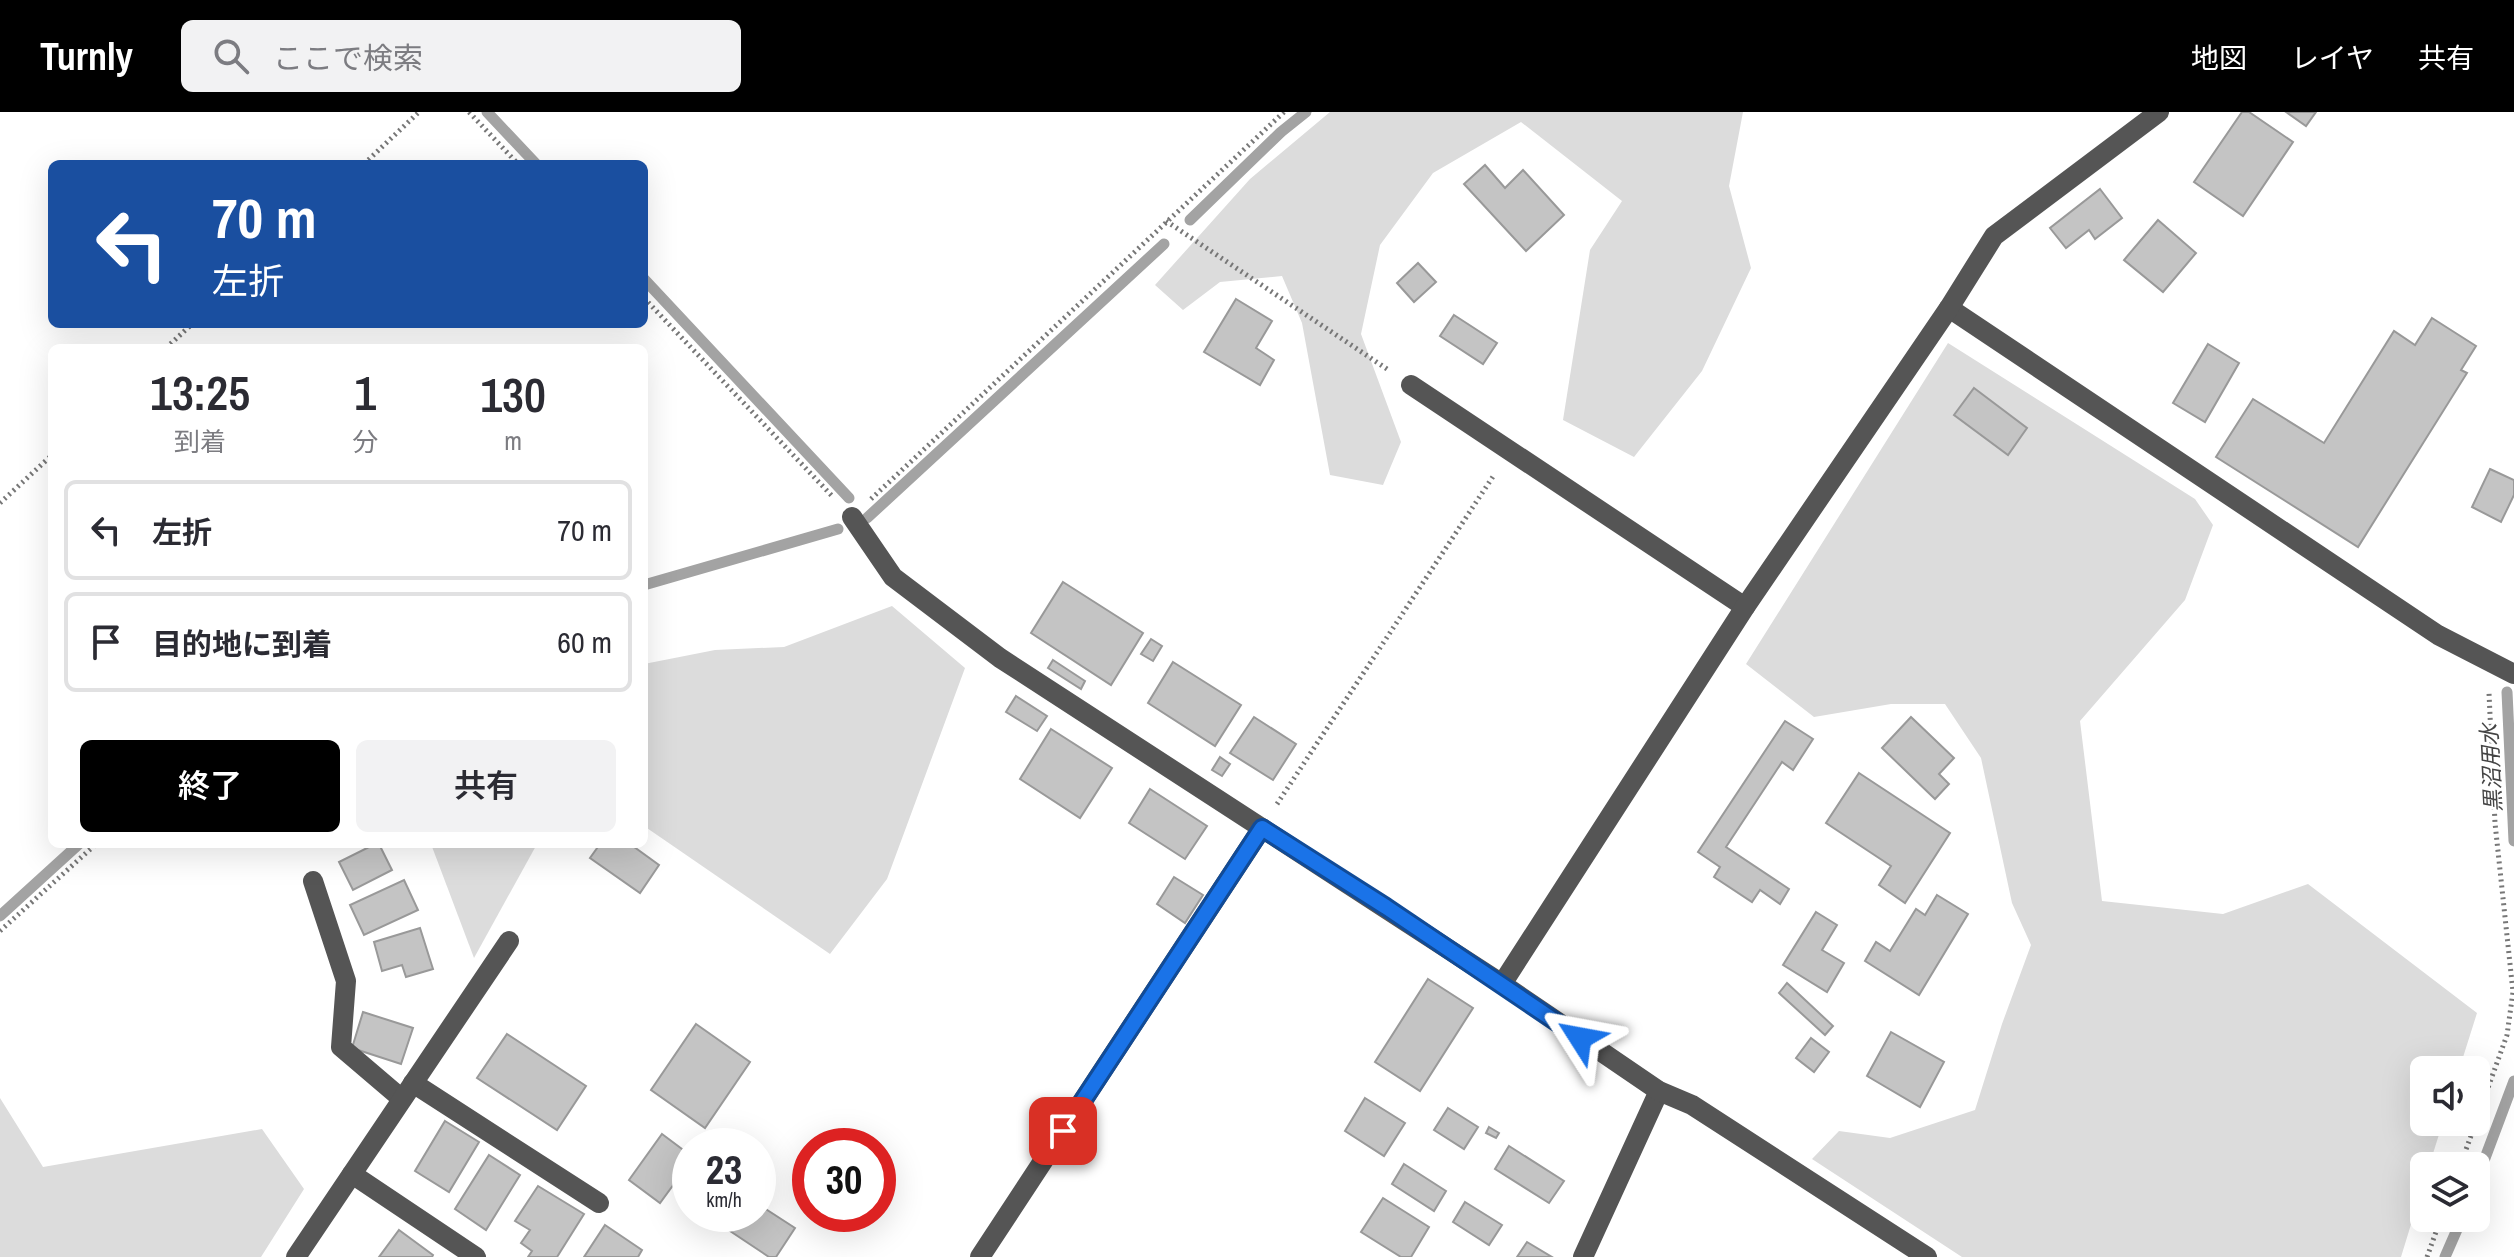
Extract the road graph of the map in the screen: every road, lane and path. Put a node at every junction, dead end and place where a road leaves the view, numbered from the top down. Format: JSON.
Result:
{"nodes":[{"id":1,"x":419,"y":112,"type":"edge"},
{"id":2,"x":469,"y":112,"type":"edge"},
{"id":3,"x":1284,"y":112,"type":"edge"},
{"id":4,"x":2159,"y":112,"type":"edge"},
{"id":5,"x":368,"y":160,"type":"edge"},
{"id":6,"x":514,"y":160,"type":"edge"},
{"id":7,"x":1166,"y":221,"type":"junction"},
{"id":8,"x":648,"y":302,"type":"edge"},
{"id":9,"x":1949,"y":308,"type":"junction"},
{"id":10,"x":188,"y":328,"type":"edge"},
{"id":11,"x":170,"y":344,"type":"edge"},
{"id":12,"x":1411,"y":385,"type":"joint"},
{"id":13,"x":1510,"y":451,"type":"junction"},
{"id":14,"x":48,"y":459,"type":"edge"},
{"id":15,"x":0,"y":503,"type":"edge"},
{"id":16,"x":852,"y":517,"type":"junction"},
{"id":17,"x":1745,"y":607,"type":"junction"},
{"id":18,"x":2514,"y":674,"type":"edge"},
{"id":19,"x":2489,"y":687,"type":"dead end"},
{"id":20,"x":1262,"y":828,"type":"junction"},
{"id":21,"x":92,"y":848,"type":"edge"},
{"id":22,"x":313,"y":881,"type":"dead end"},
{"id":23,"x":0,"y":931,"type":"edge"},
{"id":24,"x":509,"y":941,"type":"dead end"},
{"id":25,"x":1502,"y":984,"type":"junction"},
{"id":26,"x":2490,"y":1082,"type":"edge"},
{"id":27,"x":408,"y":1091,"type":"junction"},
{"id":28,"x":1659,"y":1091,"type":"junction"},
{"id":29,"x":352,"y":1174,"type":"junction"},
{"id":30,"x":599,"y":1203,"type":"dead end"},
{"id":31,"x":2436,"y":1232,"type":"edge"},
{"id":32,"x":296,"y":1257,"type":"edge"},
{"id":33,"x":476,"y":1257,"type":"edge"},
{"id":34,"x":980,"y":1257,"type":"edge"},
{"id":35,"x":1583,"y":1257,"type":"edge"},
{"id":36,"x":1927,"y":1257,"type":"edge"},
{"id":37,"x":2427,"y":1257,"type":"edge"}],
"edges":[{"from":1,"to":5,"type":"path"},
{"from":2,"to":6,"type":"path"},
{"from":3,"to":7,"type":"path"},
{"from":4,"to":9,"type":"street"},
{"from":7,"to":12,"type":"path"},
{"from":7,"to":16,"type":"path"},
{"from":8,"to":16,"type":"path"},
{"from":9,"to":17,"type":"street"},
{"from":9,"to":18,"type":"street"},
{"from":10,"to":11,"type":"path"},
{"from":12,"to":13,"type":"street"},
{"from":13,"to":17,"type":"street"},
{"from":13,"to":20,"type":"path"},
{"from":14,"to":15,"type":"path"},
{"from":16,"to":20,"type":"street"},
{"from":17,"to":25,"type":"street"},
{"from":19,"to":26,"type":"path"},
{"from":20,"to":25,"type":"street"},
{"from":20,"to":34,"type":"street"},
{"from":21,"to":23,"type":"path"},
{"from":22,"to":27,"type":"street"},
{"from":24,"to":27,"type":"street"},
{"from":25,"to":28,"type":"street"},
{"from":27,"to":29,"type":"street"},
{"from":27,"to":30,"type":"street"},
{"from":28,"to":35,"type":"street"},
{"from":28,"to":36,"type":"street"},
{"from":29,"to":32,"type":"street"},
{"from":29,"to":33,"type":"street"},
{"from":31,"to":37,"type":"path"}]}
